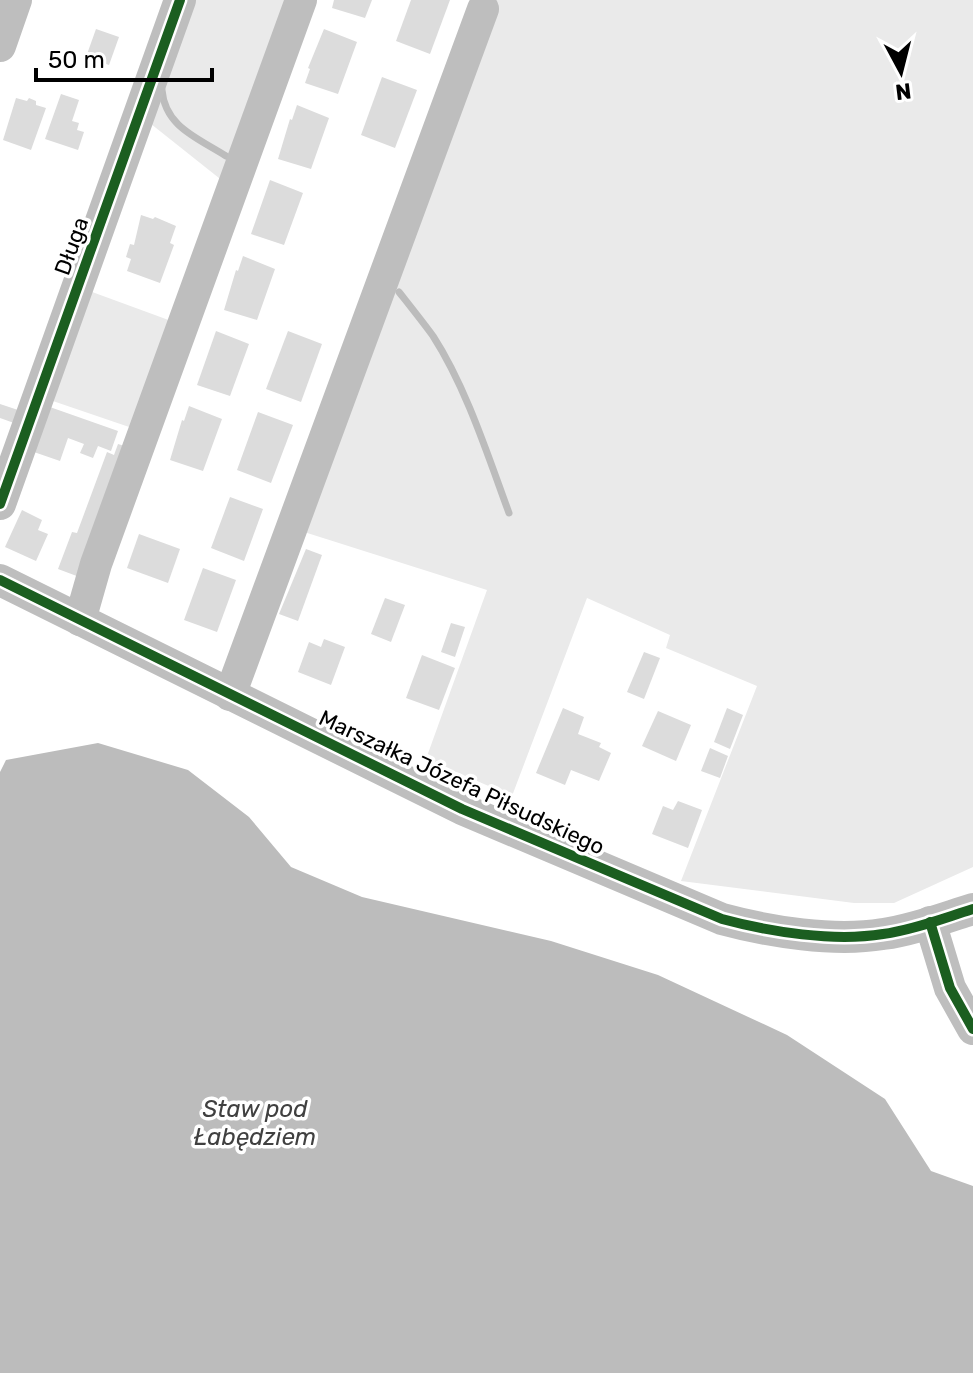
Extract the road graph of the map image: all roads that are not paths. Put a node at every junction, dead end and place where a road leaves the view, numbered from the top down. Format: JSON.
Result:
{"nodes":[{"id":1,"x":16,"y":0,"type":"edge"},
{"id":2,"x":180,"y":0,"type":"edge"},
{"id":3,"x":301,"y":0,"type":"edge"},
{"id":4,"x":483,"y":9,"type":"dead end"},
{"id":5,"x":0,"y":46,"type":"edge"},
{"id":6,"x":0,"y":504,"type":"edge"},
{"id":7,"x":0,"y":580,"type":"edge"},
{"id":8,"x":80,"y":620,"type":"junction"},
{"id":9,"x":230,"y":695,"type":"junction"},
{"id":10,"x":973,"y":909,"type":"edge"},
{"id":11,"x":930,"y":922,"type":"junction"},
{"id":12,"x":973,"y":1029,"type":"edge"}],
"edges":[{"from":1,"to":5,"type":"street"},
{"from":2,"to":6,"type":"street","name":"Długa"},
{"from":3,"to":8,"type":"street"},
{"from":4,"to":9,"type":"street"},
{"from":7,"to":8,"type":"street","name":"Marszałka Józefa Piłsudskiego"},
{"from":8,"to":9,"type":"street","name":"Marszałka Józefa Piłsudskiego"},
{"from":9,"to":11,"type":"street","name":"Marszałka Józefa Piłsudskiego"},
{"from":10,"to":11,"type":"street","name":"Marszałka Józefa Piłsudskiego"},
{"from":11,"to":12,"type":"street"}]}
